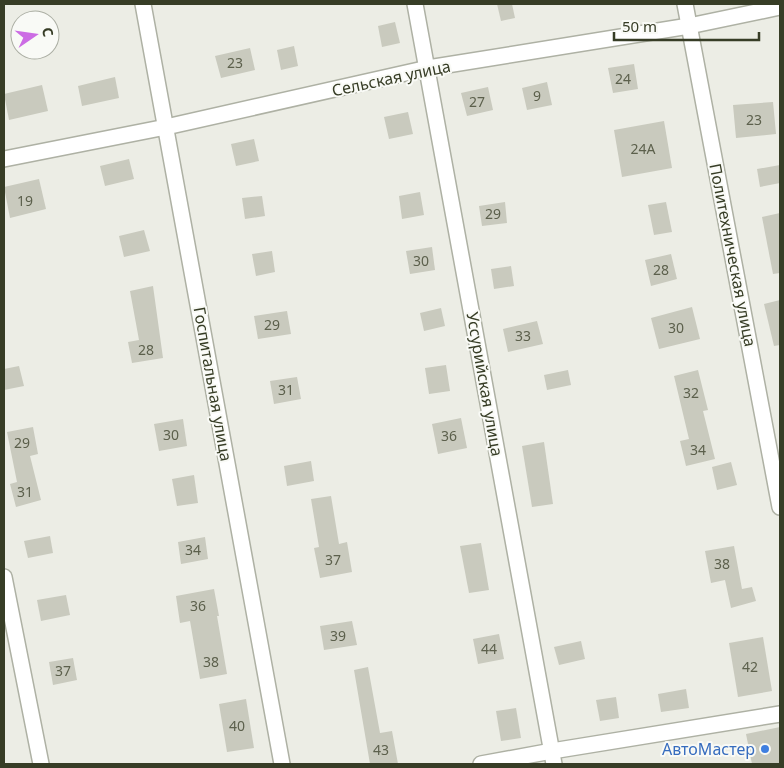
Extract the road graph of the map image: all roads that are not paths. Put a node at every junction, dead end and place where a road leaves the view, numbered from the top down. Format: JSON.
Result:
{"nodes":[{"id":1,"x":143,"y":4,"type":"edge"},
{"id":2,"x":415,"y":4,"type":"edge"},
{"id":3,"x":685,"y":4,"type":"edge"},
{"id":4,"x":780,"y":7,"type":"edge"},
{"id":5,"x":690,"y":26,"type":"junction"},
{"id":6,"x":428,"y":68,"type":"junction"},
{"id":7,"x":166,"y":127,"type":"junction"},
{"id":8,"x":4,"y":159,"type":"edge"},
{"id":9,"x":780,"y":507,"type":"edge"},
{"id":10,"x":4,"y":577,"type":"edge"},
{"id":11,"x":780,"y":714,"type":"edge"},
{"id":12,"x":553,"y":758,"type":"edge"},
{"id":13,"x":41,"y":764,"type":"edge"},
{"id":14,"x":282,"y":764,"type":"edge"},
{"id":15,"x":481,"y":764,"type":"edge"}],
"edges":[{"from":1,"to":7,"type":"street","name":"Госпитальная улица"},
{"from":2,"to":6,"type":"street","name":"Уссурийская улица"},
{"from":3,"to":5,"type":"street","name":"Политехническая улица"},
{"from":4,"to":5,"type":"street","name":"Сельская улица"},
{"from":5,"to":6,"type":"street","name":"Сельская улица"},
{"from":5,"to":9,"type":"street","name":"Политехническая улица"},
{"from":6,"to":7,"type":"street","name":"Сельская улица"},
{"from":6,"to":12,"type":"street","name":"Уссурийская улица"},
{"from":7,"to":8,"type":"street","name":"Сельская улица"},
{"from":7,"to":14,"type":"street","name":"Госпитальная улица"},
{"from":10,"to":13,"type":"street"},
{"from":11,"to":12,"type":"street"},
{"from":12,"to":15,"type":"street"}]}
